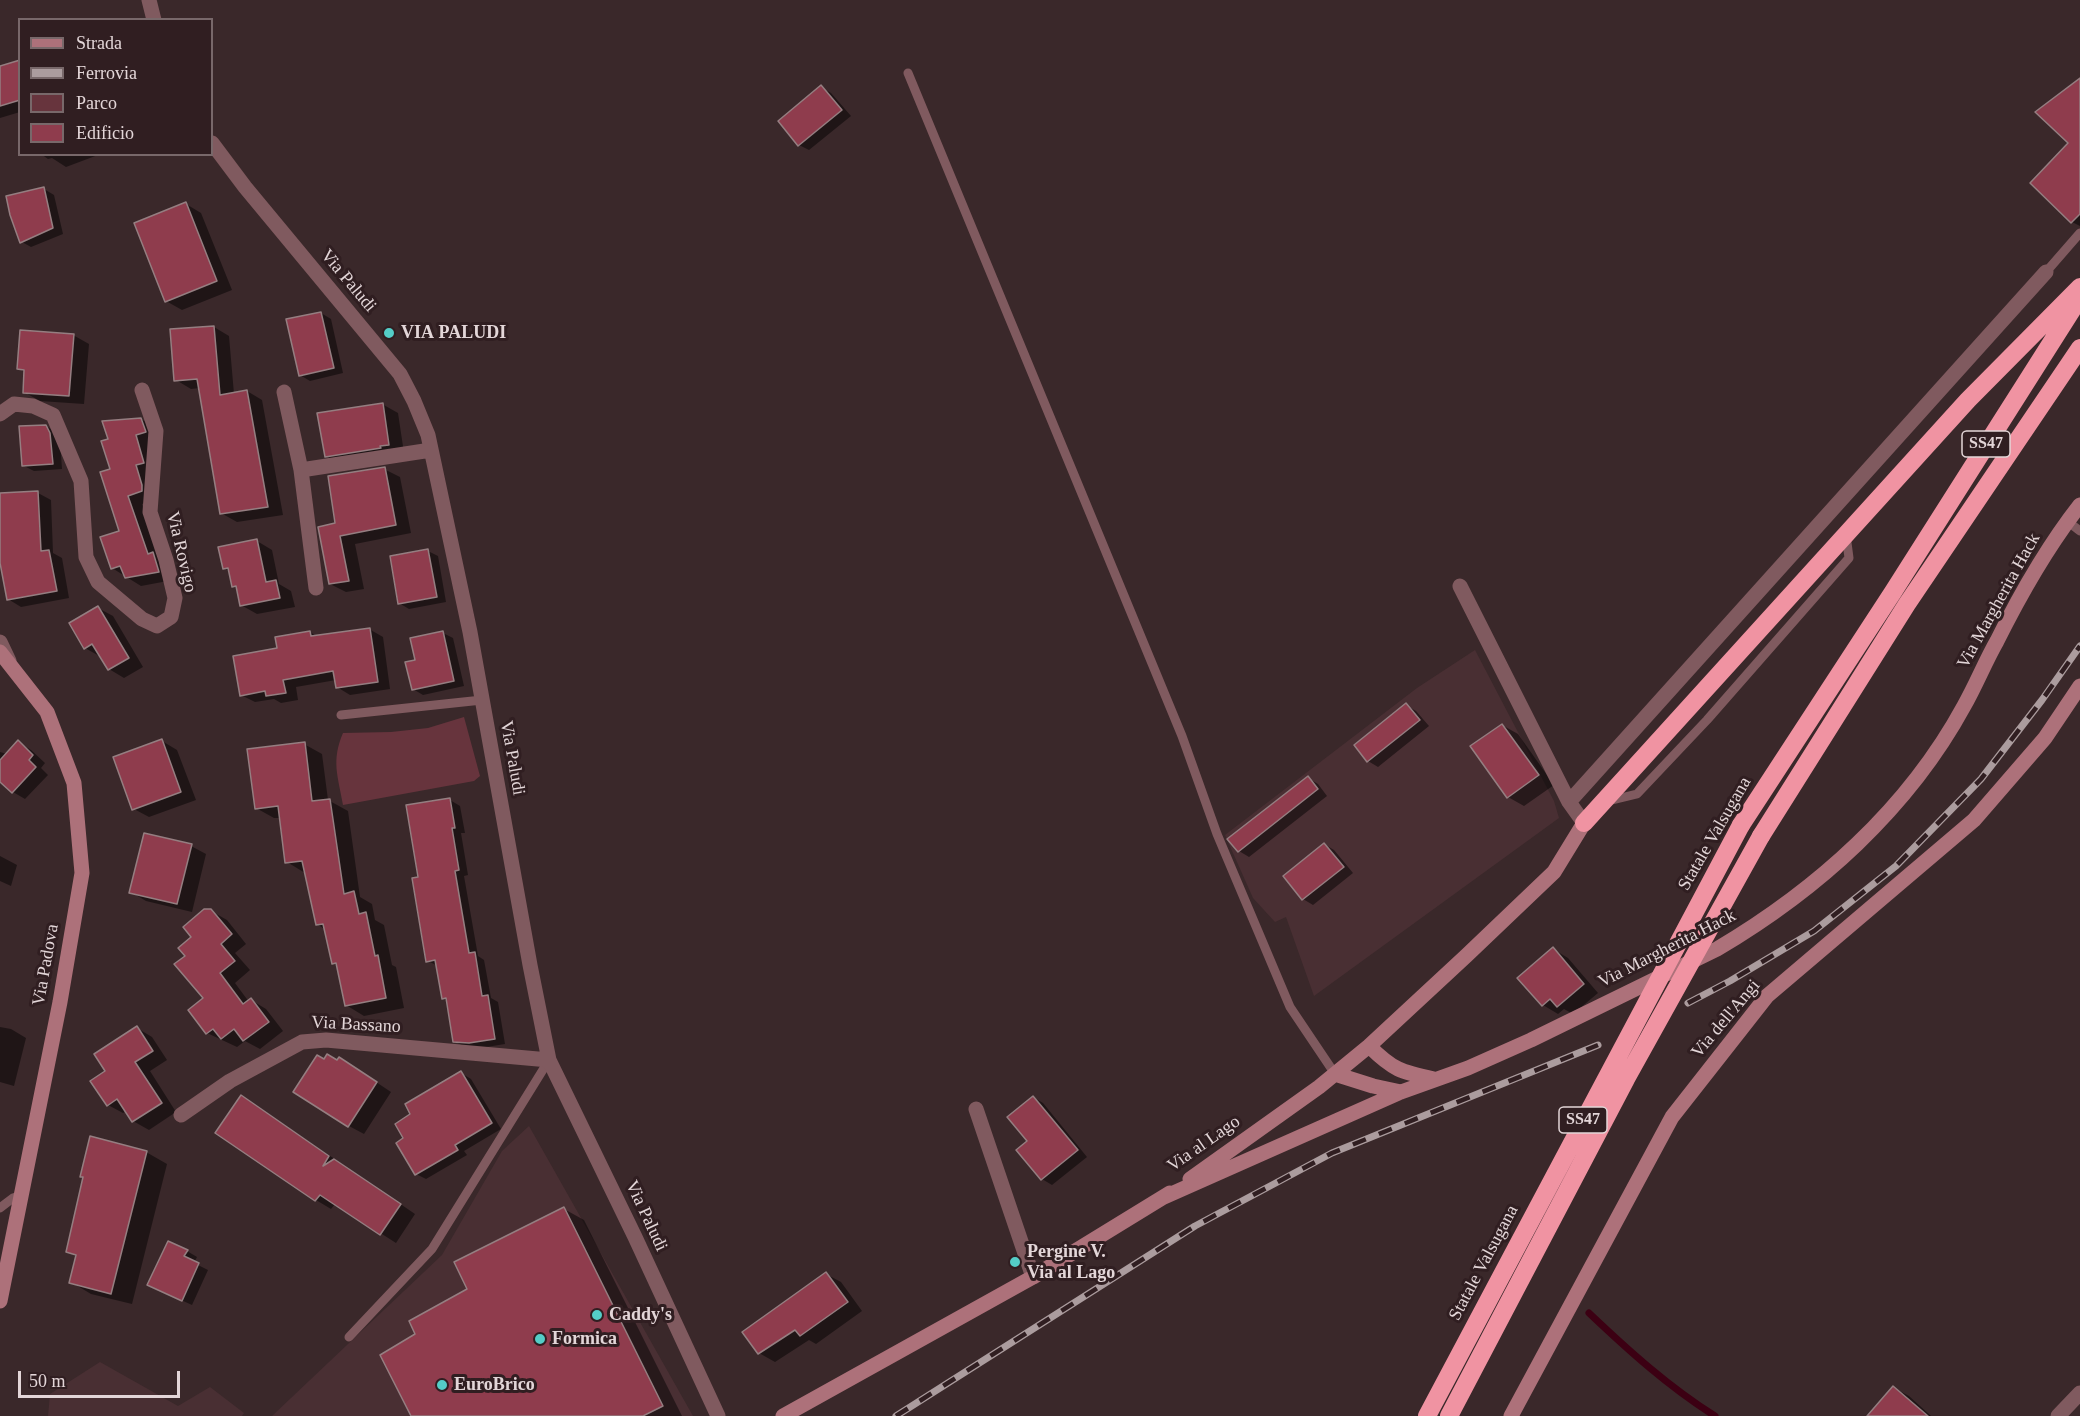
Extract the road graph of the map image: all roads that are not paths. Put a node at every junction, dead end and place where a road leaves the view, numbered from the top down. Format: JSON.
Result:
{"nodes":[{"id":1,"x":149,"y":0,"type":"edge"},
{"id":2,"x":154,"y":18,"type":"edge"},
{"id":3,"x":908,"y":72,"type":"dead end"},
{"id":4,"x":213,"y":144,"type":"edge"},
{"id":5,"x":2080,"y":233,"type":"edge"},
{"id":6,"x":2046,"y":272,"type":"joint"},
{"id":7,"x":2080,"y":287,"type":"edge"},
{"id":8,"x":2080,"y":298,"type":"edge"},
{"id":9,"x":2080,"y":348,"type":"edge"},
{"id":10,"x":142,"y":390,"type":"dead end"},
{"id":11,"x":284,"y":392,"type":"dead end"},
{"id":12,"x":0,"y":414,"type":"edge"},
{"id":13,"x":431,"y":450,"type":"junction"},
{"id":14,"x":301,"y":470,"type":"junction"},
{"id":15,"x":2080,"y":505,"type":"edge"},
{"id":16,"x":2074,"y":526,"type":"edge"},
{"id":17,"x":1460,"y":586,"type":"dead end"},
{"id":18,"x":316,"y":588,"type":"dead end"},
{"id":19,"x":0,"y":642,"type":"edge"},
{"id":20,"x":4,"y":657,"type":"edge"},
{"id":21,"x":2080,"y":686,"type":"edge"},
{"id":22,"x":482,"y":700,"type":"junction"},
{"id":23,"x":341,"y":715,"type":"dead end"},
{"id":24,"x":1569,"y":802,"type":"junction"},
{"id":25,"x":1584,"y":823,"type":"junction"},
{"id":26,"x":1369,"y":1046,"type":"junction"},
{"id":27,"x":549,"y":1060,"type":"junction"},
{"id":28,"x":1335,"y":1074,"type":"junction"},
{"id":29,"x":1434,"y":1079,"type":"junction"},
{"id":30,"x":1401,"y":1092,"type":"junction"},
{"id":31,"x":976,"y":1109,"type":"dead end"},
{"id":32,"x":181,"y":1115,"type":"dead end"},
{"id":33,"x":22,"y":1195,"type":"junction"},
{"id":34,"x":1162,"y":1198,"type":"junction"},
{"id":35,"x":0,"y":1208,"type":"edge"},
{"id":36,"x":1033,"y":1278,"type":"junction"},
{"id":37,"x":0,"y":1301,"type":"edge"},
{"id":38,"x":349,"y":1337,"type":"dead end"},
{"id":39,"x":2080,"y":1393,"type":"edge"},
{"id":40,"x":788,"y":1415,"type":"edge"},
{"id":41,"x":718,"y":1416,"type":"edge"},
{"id":42,"x":1427,"y":1416,"type":"edge"},
{"id":43,"x":1449,"y":1416,"type":"edge"},
{"id":44,"x":1511,"y":1416,"type":"edge"},
{"id":45,"x":2058,"y":1416,"type":"edge"}],
"edges":[{"from":1,"to":2,"type":"street"},
{"from":3,"to":28,"type":"lane"},
{"from":4,"to":13,"type":"street","name":"Via Paludi"},
{"from":5,"to":6,"type":"lane"},
{"from":6,"to":24,"type":"street"},
{"from":7,"to":25,"type":"highway"},
{"from":8,"to":42,"type":"highway","name":"Statale Valsugana","number":"SS47","bridge":true},
{"from":9,"to":43,"type":"highway","number":"SS47","bridge":true},
{"from":10,"to":12,"type":"street","name":"Via Rovigo"},
{"from":11,"to":14,"type":"street"},
{"from":13,"to":14,"type":"street"},
{"from":13,"to":22,"type":"street","name":"Via Paludi"},
{"from":14,"to":18,"type":"street"},
{"from":15,"to":16,"type":"main road","name":"Via Margherita Hack"},
{"from":16,"to":29,"type":"main road","name":"Via Margherita Hack"},
{"from":17,"to":24,"type":"street"},
{"from":19,"to":20,"type":"street"},
{"from":20,"to":33,"type":"main road","name":"Via Padova"},
{"from":21,"to":44,"type":"main road","name":"Via dell'Angi"},
{"from":22,"to":23,"type":"lane"},
{"from":22,"to":27,"type":"street","name":"Via Paludi"},
{"from":24,"to":25,"type":"street"},
{"from":25,"to":26,"type":"main road","name":"Via al Lago"},
{"from":26,"to":28,"type":"main road","name":"Via al Lago"},
{"from":26,"to":29,"type":"main road"},
{"from":27,"to":32,"type":"street","name":"Via Bassano"},
{"from":27,"to":38,"type":"lane"},
{"from":27,"to":41,"type":"street","name":"Via Paludi"},
{"from":28,"to":30,"type":"main road"},
{"from":28,"to":34,"type":"main road","name":"Via al Lago"},
{"from":29,"to":30,"type":"main road","name":"Via Margherita Hack"},
{"from":30,"to":34,"type":"main road","name":"Via Margherita Hack"},
{"from":31,"to":36,"type":"street"},
{"from":33,"to":35,"type":"lane"},
{"from":33,"to":37,"type":"main road","name":"Via Padova"},
{"from":34,"to":36,"type":"main road","name":"Via al Lago"},
{"from":36,"to":40,"type":"main road","name":"Via al Lago"},
{"from":39,"to":45,"type":"street"}]}
